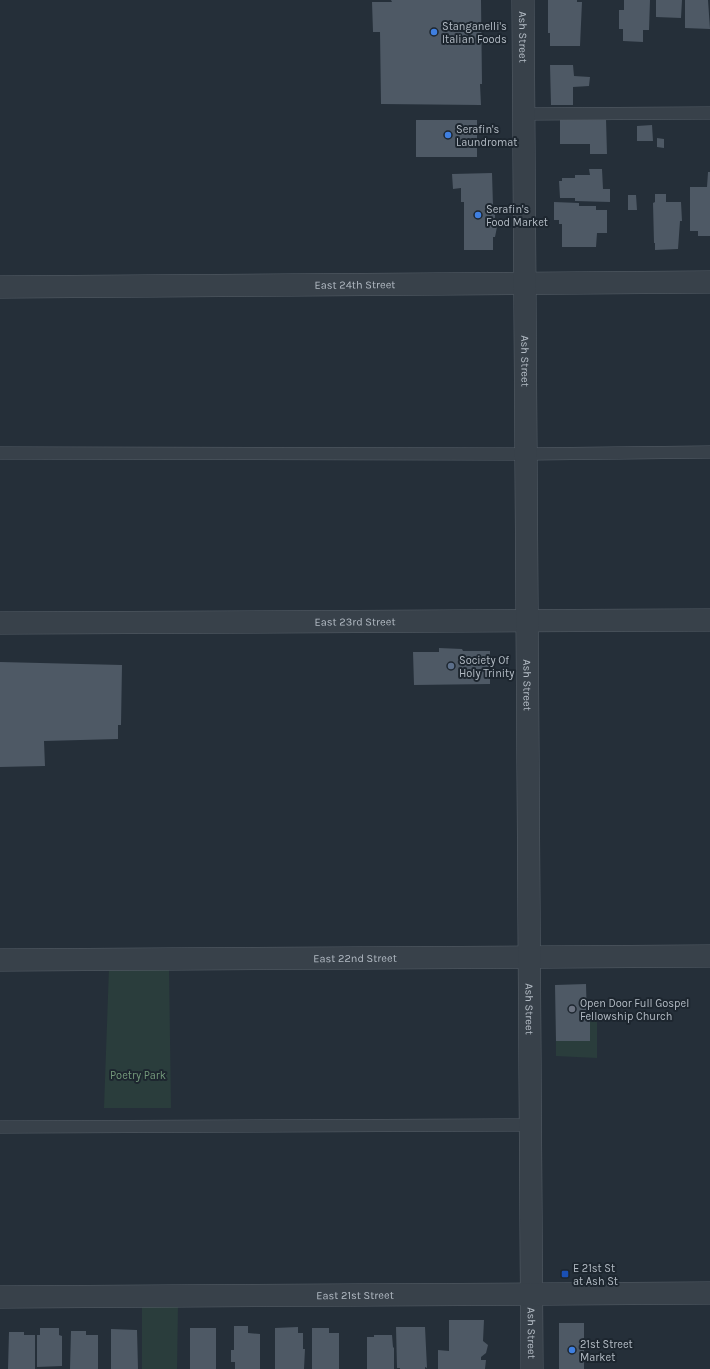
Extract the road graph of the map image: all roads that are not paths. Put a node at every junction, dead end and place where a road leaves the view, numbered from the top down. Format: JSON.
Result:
{"nodes":[{"id":1,"x":523,"y":0,"type":"edge"},
{"id":2,"x":710,"y":113,"type":"edge"},
{"id":3,"x":524,"y":114,"type":"junction"},
{"id":4,"x":710,"y":282,"type":"edge"},
{"id":5,"x":525,"y":284,"type":"junction"},
{"id":6,"x":0,"y":287,"type":"edge"},
{"id":7,"x":710,"y":452,"type":"edge"},
{"id":8,"x":0,"y":453,"type":"edge"},
{"id":9,"x":526,"y":454,"type":"junction"},
{"id":10,"x":527,"y":620,"type":"junction"},
{"id":11,"x":710,"y":620,"type":"edge"},
{"id":12,"x":0,"y":624,"type":"edge"},
{"id":13,"x":710,"y":956,"type":"edge"},
{"id":14,"x":529,"y":957,"type":"junction"},
{"id":15,"x":0,"y":960,"type":"edge"},
{"id":16,"x":531,"y":1125,"type":"junction"},
{"id":17,"x":0,"y":1127,"type":"edge"},
{"id":18,"x":710,"y":1293,"type":"edge"},
{"id":19,"x":531,"y":1294,"type":"junction"},
{"id":20,"x":0,"y":1297,"type":"edge"},
{"id":21,"x":532,"y":1369,"type":"edge"}],
"edges":[{"from":1,"to":3,"type":"street","name":"Ash Street"},
{"from":2,"to":3,"type":"lane"},
{"from":3,"to":5,"type":"street","name":"Ash Street"},
{"from":4,"to":5,"type":"street","name":"East 24th Street"},
{"from":5,"to":6,"type":"street","name":"East 24th Street"},
{"from":5,"to":9,"type":"street","name":"Ash Street"},
{"from":7,"to":9,"type":"lane"},
{"from":8,"to":9,"type":"lane"},
{"from":9,"to":10,"type":"street","name":"Ash Street"},
{"from":10,"to":11,"type":"street","name":"East 23rd Street"},
{"from":10,"to":12,"type":"street","name":"East 23rd Street"},
{"from":10,"to":14,"type":"street","name":"Ash Street"},
{"from":13,"to":14,"type":"street","name":"East 22nd Street"},
{"from":14,"to":15,"type":"street","name":"East 22nd Street"},
{"from":14,"to":16,"type":"street","name":"Ash Street"},
{"from":16,"to":17,"type":"lane"},
{"from":16,"to":19,"type":"street","name":"Ash Street"},
{"from":18,"to":19,"type":"street","name":"East 21st Street"},
{"from":19,"to":20,"type":"street","name":"East 21st Street"},
{"from":19,"to":21,"type":"street","name":"Ash Street"}]}
